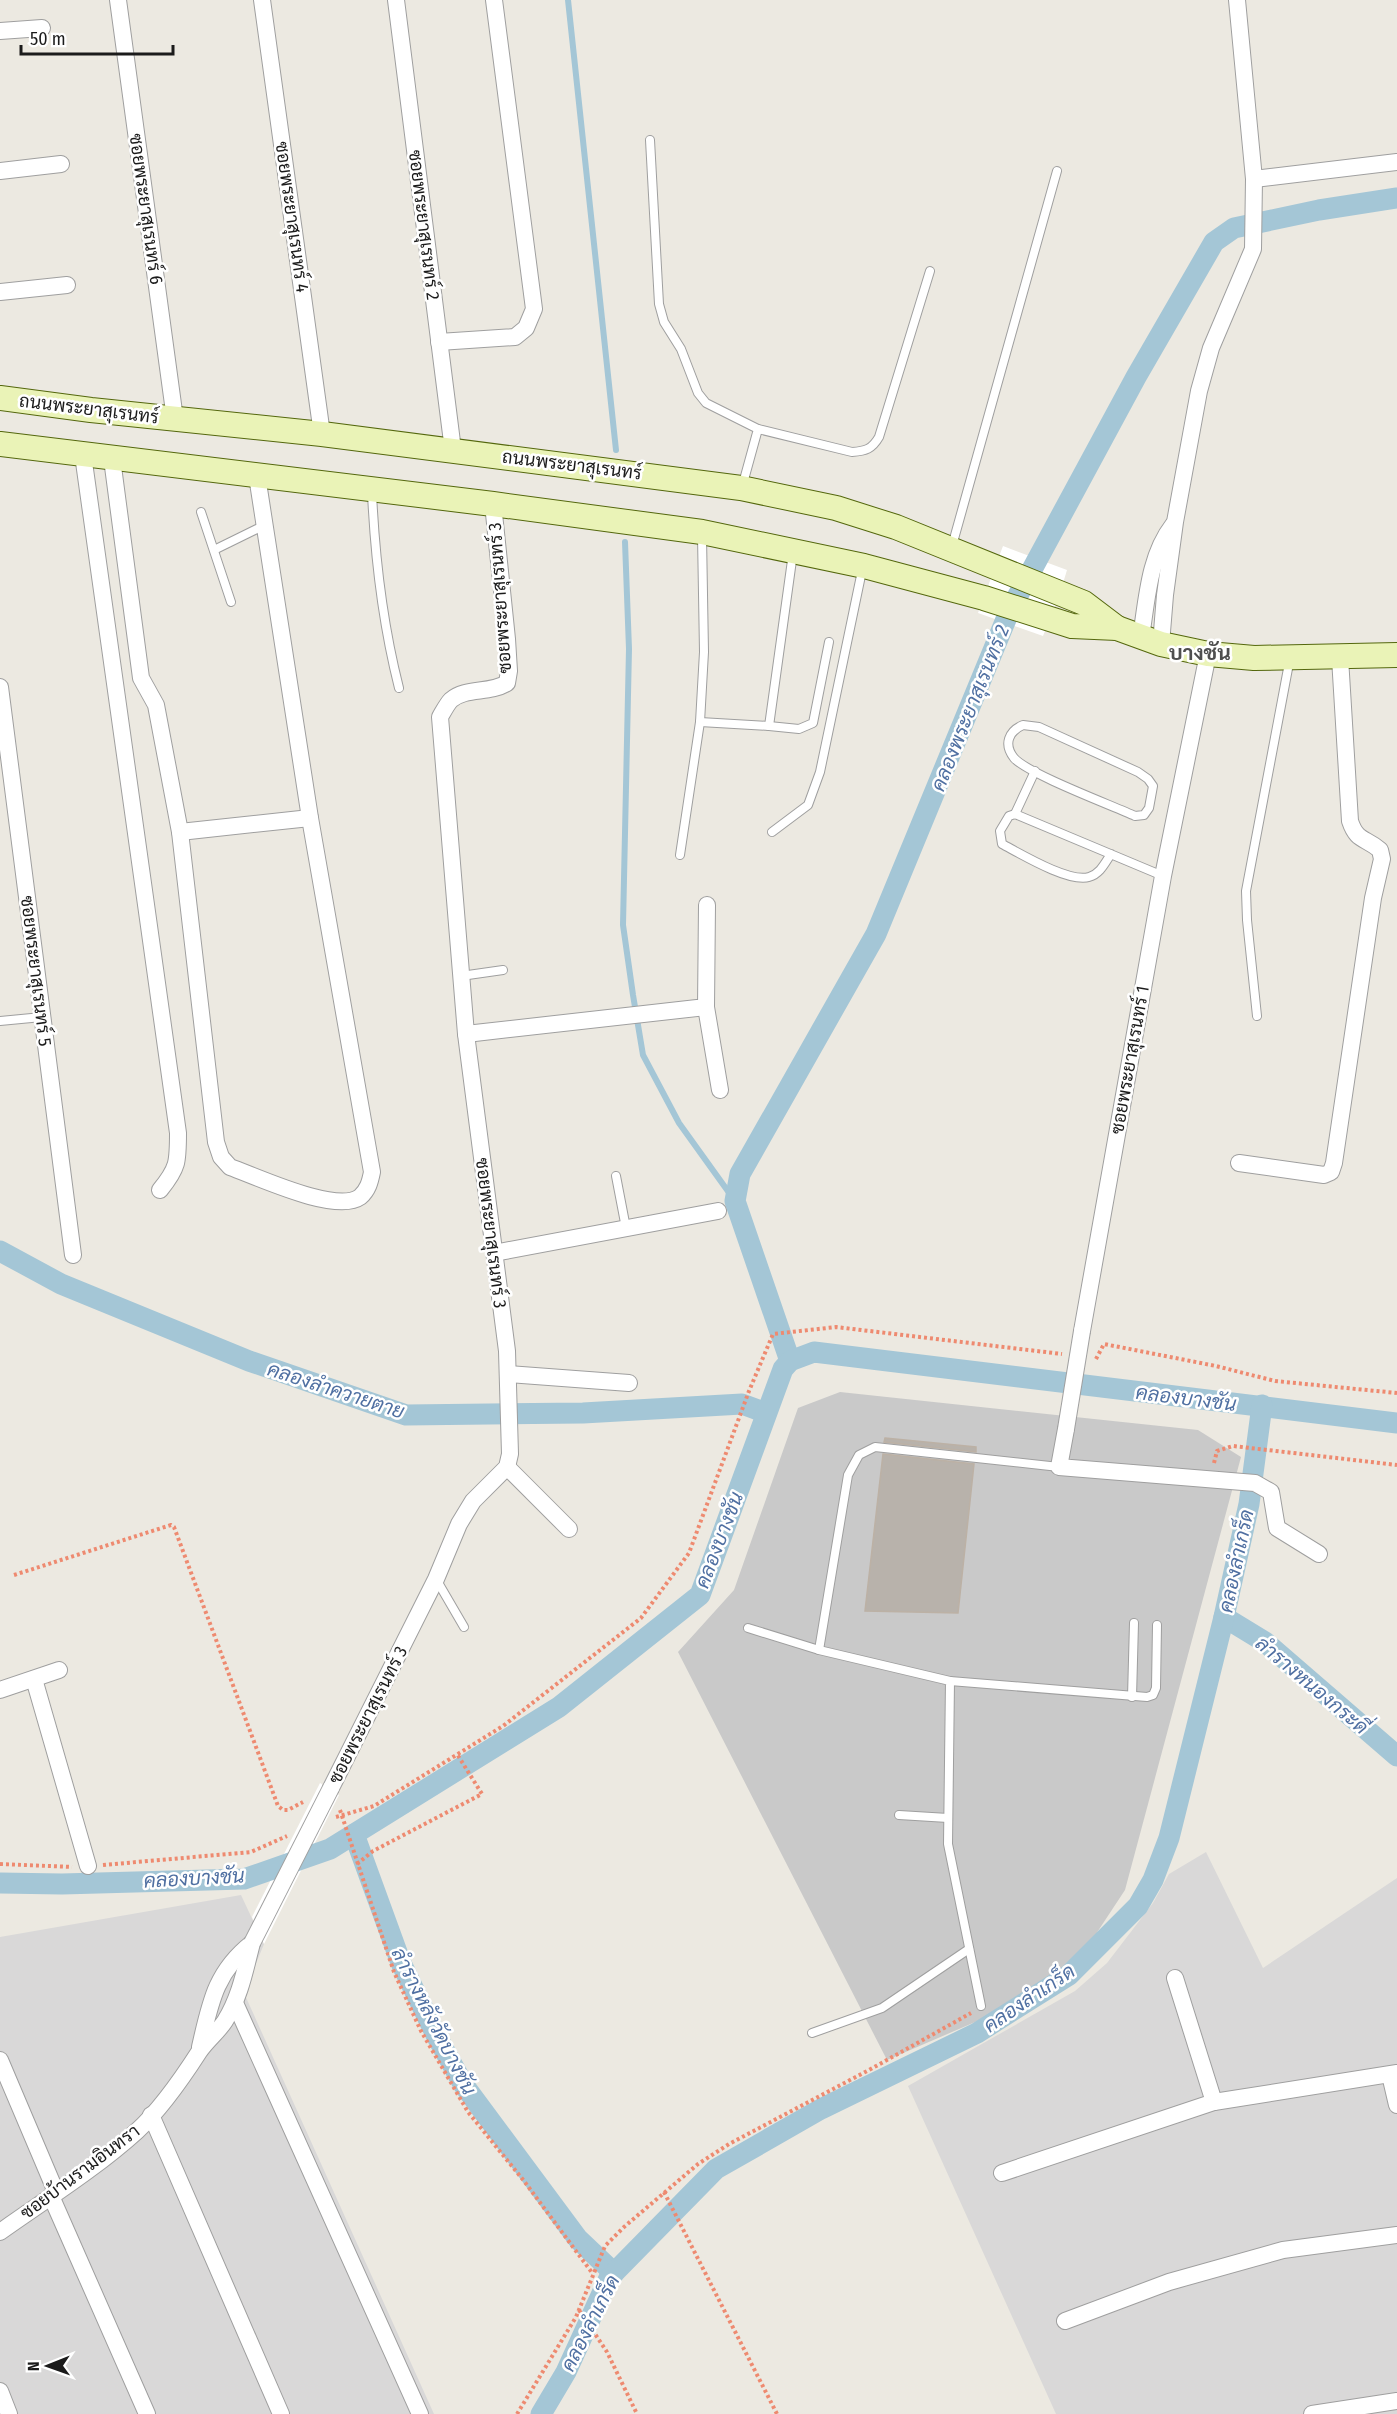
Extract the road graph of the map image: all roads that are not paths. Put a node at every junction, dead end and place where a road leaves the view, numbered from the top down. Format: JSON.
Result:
{"nodes":[{"id":1,"x":118,"y":0,"type":"edge"},
{"id":2,"x":262,"y":0,"type":"edge"},
{"id":3,"x":396,"y":0,"type":"edge"},
{"id":4,"x":495,"y":0,"type":"edge"},
{"id":5,"x":1237,"y":0,"type":"edge"},
{"id":6,"x":42,"y":28,"type":"dead end"},
{"id":7,"x":0,"y":31,"type":"edge"},
{"id":8,"x":650,"y":140,"type":"dead end"},
{"id":9,"x":1397,"y":162,"type":"edge"},
{"id":10,"x":61,"y":164,"type":"dead end"},
{"id":11,"x":0,"y":171,"type":"edge"},
{"id":12,"x":1057,"y":171,"type":"dead end"},
{"id":13,"x":1254,"y":179,"type":"junction"},
{"id":14,"x":930,"y":271,"type":"dead end"},
{"id":15,"x":68,"y":285,"type":"dead end"},
{"id":16,"x":0,"y":292,"type":"edge"},
{"id":17,"x":439,"y":342,"type":"junction"},
{"id":18,"x":0,"y":398,"type":"edge"},
{"id":19,"x":175,"y":418,"type":"junction"},
{"id":20,"x":758,"y":429,"type":"junction"},
{"id":21,"x":321,"y":434,"type":"junction"},
{"id":22,"x":0,"y":444,"type":"edge"},
{"id":23,"x":453,"y":450,"type":"junction"},
{"id":24,"x":83,"y":456,"type":"junction"},
{"id":25,"x":112,"y":459,"type":"junction"},
{"id":26,"x":257,"y":476,"type":"junction"},
{"id":27,"x":741,"y":488,"type":"junction"},
{"id":28,"x":372,"y":491,"type":"junction"},
{"id":29,"x":493,"y":504,"type":"junction"},
{"id":30,"x":201,"y":512,"type":"dead end"},
{"id":31,"x":265,"y":525,"type":"junction"},
{"id":32,"x":702,"y":532,"type":"junction"},
{"id":33,"x":951,"y":549,"type":"junction"},
{"id":34,"x":214,"y":550,"type":"junction"},
{"id":35,"x":794,"y":550,"type":"junction"},
{"id":36,"x":864,"y":566,"type":"junction"},
{"id":37,"x":231,"y":602,"type":"dead end"},
{"id":38,"x":1117,"y":628,"type":"junction"},
{"id":39,"x":1151,"y":640,"type":"junction"},
{"id":40,"x":829,"y":642,"type":"dead end"},
{"id":41,"x":1208,"y":654,"type":"junction"},
{"id":42,"x":1397,"y":655,"type":"edge"},
{"id":43,"x":1290,"y":658,"type":"junction"},
{"id":44,"x":1340,"y":658,"type":"junction"},
{"id":45,"x":0,"y":687,"type":"edge"},
{"id":46,"x":399,"y":688,"type":"dead end"},
{"id":47,"x":700,"y":722,"type":"junction"},
{"id":48,"x":769,"y":726,"type":"junction"},
{"id":49,"x":1035,"y":771,"type":"junction"},
{"id":50,"x":1015,"y":814,"type":"junction"},
{"id":51,"x":310,"y":818,"type":"junction"},
{"id":52,"x":180,"y":832,"type":"junction"},
{"id":53,"x":772,"y":832,"type":"dead end"},
{"id":54,"x":1111,"y":854,"type":"junction"},
{"id":55,"x":680,"y":855,"type":"dead end"},
{"id":56,"x":1163,"y":876,"type":"junction"},
{"id":57,"x":707,"y":904,"type":"dead end"},
{"id":58,"x":503,"y":970,"type":"dead end"},
{"id":59,"x":461,"y":976,"type":"junction"},
{"id":60,"x":706,"y":1007,"type":"junction"},
{"id":61,"x":1257,"y":1016,"type":"dead end"},
{"id":62,"x":42,"y":1017,"type":"junction"},
{"id":63,"x":0,"y":1021,"type":"edge"},
{"id":64,"x":466,"y":1034,"type":"junction"},
{"id":65,"x":720,"y":1090,"type":"dead end"},
{"id":66,"x":1239,"y":1162,"type":"dead end"},
{"id":67,"x":616,"y":1176,"type":"dead end"},
{"id":68,"x":160,"y":1190,"type":"dead end"},
{"id":69,"x":718,"y":1211,"type":"dead end"},
{"id":70,"x":626,"y":1228,"type":"junction"},
{"id":71,"x":494,"y":1253,"type":"junction"},
{"id":72,"x":73,"y":1255,"type":"dead end"},
{"id":73,"x":509,"y":1379,"type":"junction"},
{"id":74,"x":629,"y":1383,"type":"dead end"},
{"id":75,"x":508,"y":1461,"type":"junction"},
{"id":76,"x":1059,"y":1467,"type":"junction"},
{"id":77,"x":569,"y":1529,"type":"dead end"},
{"id":78,"x":1319,"y":1554,"type":"dead end"},
{"id":79,"x":436,"y":1579,"type":"junction"},
{"id":80,"x":1134,"y":1623,"type":"dead end"},
{"id":81,"x":1156,"y":1625,"type":"dead end"},
{"id":82,"x":464,"y":1627,"type":"dead end"},
{"id":83,"x":748,"y":1628,"type":"dead end"},
{"id":84,"x":819,"y":1650,"type":"junction"},
{"id":85,"x":59,"y":1670,"type":"dead end"},
{"id":86,"x":34,"y":1679,"type":"junction"},
{"id":87,"x":950,"y":1681,"type":"junction"},
{"id":88,"x":0,"y":1690,"type":"edge"},
{"id":89,"x":1132,"y":1697,"type":"junction"},
{"id":90,"x":899,"y":1815,"type":"dead end"},
{"id":91,"x":948,"y":1818,"type":"junction"},
{"id":92,"x":88,"y":1866,"type":"road end"},
{"id":93,"x":252,"y":1943,"type":"junction"},
{"id":94,"x":969,"y":1949,"type":"junction"},
{"id":95,"x":1175,"y":1978,"type":"dead end"},
{"id":96,"x":235,"y":2003,"type":"junction"},
{"id":97,"x":981,"y":2006,"type":"road end"},
{"id":98,"x":812,"y":2033,"type":"dead end"},
{"id":99,"x":200,"y":2051,"type":"junction"},
{"id":100,"x":0,"y":2060,"type":"edge"},
{"id":101,"x":1393,"y":2074,"type":"edge"},
{"id":102,"x":1214,"y":2102,"type":"junction"},
{"id":103,"x":1397,"y":2105,"type":"edge"},
{"id":104,"x":151,"y":2115,"type":"junction"},
{"id":105,"x":1002,"y":2173,"type":"dead end"},
{"id":106,"x":53,"y":2194,"type":"junction"},
{"id":107,"x":0,"y":2232,"type":"edge"},
{"id":108,"x":1397,"y":2235,"type":"edge"},
{"id":109,"x":1065,"y":2321,"type":"dead end"},
{"id":110,"x":0,"y":2391,"type":"edge"},
{"id":111,"x":1397,"y":2401,"type":"edge"},
{"id":112,"x":9,"y":2414,"type":"edge"},
{"id":113,"x":147,"y":2414,"type":"edge"},
{"id":114,"x":281,"y":2414,"type":"edge"},
{"id":115,"x":420,"y":2414,"type":"edge"},
{"id":116,"x":1312,"y":2414,"type":"edge"}],
"edges":[{"from":1,"to":19,"type":"street","name":"ซอยพระยาสุเรนทร์ 6"},
{"from":2,"to":21,"type":"street","name":"ซอยพระยาสุเรนทร์ 4"},
{"from":3,"to":17,"type":"street","name":"ซอยพระยาสุเรนทร์ 2"},
{"from":4,"to":17,"type":"street"},
{"from":5,"to":13,"type":"street"},
{"from":6,"to":7,"type":"street"},
{"from":8,"to":20,"type":"lane"},
{"from":9,"to":13,"type":"street"},
{"from":10,"to":11,"type":"street"},
{"from":12,"to":33,"type":"lane"},
{"from":13,"to":39,"type":"street"},
{"from":14,"to":20,"type":"lane"},
{"from":15,"to":16,"type":"street"},
{"from":17,"to":23,"type":"street","name":"ซอยพระยาสุเรนทร์ 2"},
{"from":18,"to":19,"type":"street","name":"ถนนพระยาสุเรนทร์"},
{"from":19,"to":21,"type":"street","name":"ถนนพระยาสุเรนทร์"},
{"from":20,"to":27,"type":"lane"},
{"from":21,"to":23,"type":"street","name":"ถนนพระยาสุเรนทร์"},
{"from":22,"to":24,"type":"street","name":"ถนนพระยาสุเรนทร์"},
{"from":23,"to":27,"type":"street","name":"ถนนพระยาสุเรนทร์"},
{"from":24,"to":25,"type":"street","name":"ถนนพระยาสุเรนทร์"},
{"from":24,"to":68,"type":"street"},
{"from":25,"to":26,"type":"street","name":"ถนนพระยาสุเรนทร์"},
{"from":25,"to":52,"type":"street"},
{"from":26,"to":28,"type":"street","name":"ถนนพระยาสุเรนทร์"},
{"from":26,"to":31,"type":"street"},
{"from":27,"to":33,"type":"street","name":"ถนนพระยาสุเรนทร์"},
{"from":28,"to":29,"type":"street","name":"ถนนพระยาสุเรนทร์"},
{"from":28,"to":46,"type":"lane"},
{"from":29,"to":32,"type":"street","name":"ถนนพระยาสุเรนทร์"},
{"from":29,"to":59,"type":"street","name":"ซอยพระยาสุเรนทร์ 3"},
{"from":30,"to":34,"type":"lane"},
{"from":31,"to":34,"type":"lane"},
{"from":31,"to":51,"type":"street"},
{"from":32,"to":35,"type":"street","name":"ถนนพระยาสุเรนทร์"},
{"from":32,"to":47,"type":"lane"},
{"from":33,"to":38,"type":"street","name":"ถนนพระยาสุเรนทร์"},
{"from":34,"to":37,"type":"lane"},
{"from":35,"to":36,"type":"street","name":"ถนนพระยาสุเรนทร์"},
{"from":35,"to":48,"type":"lane"},
{"from":36,"to":38,"type":"street","name":"ถนนพระยาสุเรนทร์"},
{"from":36,"to":53,"type":"lane"},
{"from":38,"to":39,"type":"street","name":"ถนนพระยาสุเรนทร์"},
{"from":39,"to":41,"type":"street","name":"ถนนพระยาสุเรนทร์"},
{"from":40,"to":48,"type":"lane"},
{"from":41,"to":43,"type":"street","name":"ถนนพระยาสุเรนทร์"},
{"from":41,"to":56,"type":"street","name":"ซอยพระยาสุเรนทร์ 1"},
{"from":42,"to":44,"type":"street","name":"ถนนพระยาสุเรนทร์"},
{"from":43,"to":44,"type":"street","name":"ถนนพระยาสุเรนทร์"},
{"from":43,"to":61,"type":"lane"},
{"from":44,"to":66,"type":"street"},
{"from":45,"to":62,"type":"street","name":"ซอยพระยาสุเรนทร์ 5"},
{"from":47,"to":48,"type":"lane"},
{"from":47,"to":55,"type":"lane"},
{"from":49,"to":49,"type":"lane"},
{"from":49,"to":50,"type":"lane"},
{"from":50,"to":54,"type":"lane"},
{"from":50,"to":54,"type":"lane"},
{"from":51,"to":52,"type":"street"},
{"from":51,"to":52,"type":"street"},
{"from":54,"to":56,"type":"lane"},
{"from":56,"to":76,"type":"street","name":"ซอยพระยาสุเรนทร์ 1","bridge":true},
{"from":57,"to":60,"type":"street"},
{"from":58,"to":59,"type":"lane"},
{"from":59,"to":64,"type":"street","name":"ซอยพระยาสุเรนทร์ 3"},
{"from":60,"to":64,"type":"street"},
{"from":60,"to":65,"type":"street"},
{"from":62,"to":63,"type":"lane"},
{"from":62,"to":72,"type":"street","name":"ซอยพระยาสุเรนทร์ 5"},
{"from":64,"to":71,"type":"street","name":"ซอยพระยาสุเรนทร์ 3"},
{"from":67,"to":70,"type":"lane"},
{"from":69,"to":70,"type":"street"},
{"from":70,"to":71,"type":"street"},
{"from":71,"to":73,"type":"street","name":"ซอยพระยาสุเรนทร์ 3"},
{"from":73,"to":74,"type":"street"},
{"from":73,"to":75,"type":"street","name":"ซอยพระยาสุเรนทร์ 3"},
{"from":75,"to":77,"type":"street"},
{"from":75,"to":79,"type":"street","name":"ซอยพระยาสุเรนทร์ 3"},
{"from":76,"to":78,"type":"street"},
{"from":76,"to":84,"type":"lane"},
{"from":79,"to":82,"type":"lane"},
{"from":79,"to":93,"type":"street","name":"ซอยพระยาสุเรนทร์ 3","bridge":true},
{"from":80,"to":89,"type":"lane"},
{"from":81,"to":89,"type":"lane"},
{"from":83,"to":84,"type":"lane"},
{"from":84,"to":87,"type":"lane"},
{"from":85,"to":86,"type":"street"},
{"from":86,"to":88,"type":"street"},
{"from":86,"to":92,"type":"street"},
{"from":87,"to":89,"type":"lane"},
{"from":87,"to":91,"type":"lane"},
{"from":90,"to":91,"type":"lane"},
{"from":91,"to":94,"type":"lane"},
{"from":93,"to":96,"type":"street","name":"ซอยบ้านรามอินทรา"},
{"from":93,"to":99,"type":"street","name":"ซอยบ้านรามอินทรา"},
{"from":94,"to":97,"type":"lane"},
{"from":94,"to":98,"type":"lane"},
{"from":95,"to":102,"type":"street"},
{"from":96,"to":99,"type":"street","name":"ซอยบ้านรามอินทรา"},
{"from":96,"to":115,"type":"street"},
{"from":99,"to":104,"type":"street","name":"ซอยบ้านรามอินทรา"},
{"from":100,"to":106,"type":"street"},
{"from":101,"to":102,"type":"street"},
{"from":101,"to":103,"type":"street"},
{"from":102,"to":105,"type":"street"},
{"from":104,"to":106,"type":"street","name":"ซอยบ้านรามอินทรา"},
{"from":104,"to":114,"type":"street"},
{"from":106,"to":107,"type":"street","name":"ซอยบ้านรามอินทรา"},
{"from":106,"to":113,"type":"street"},
{"from":108,"to":109,"type":"street"},
{"from":110,"to":112,"type":"street"},
{"from":111,"to":116,"type":"street"}]}
